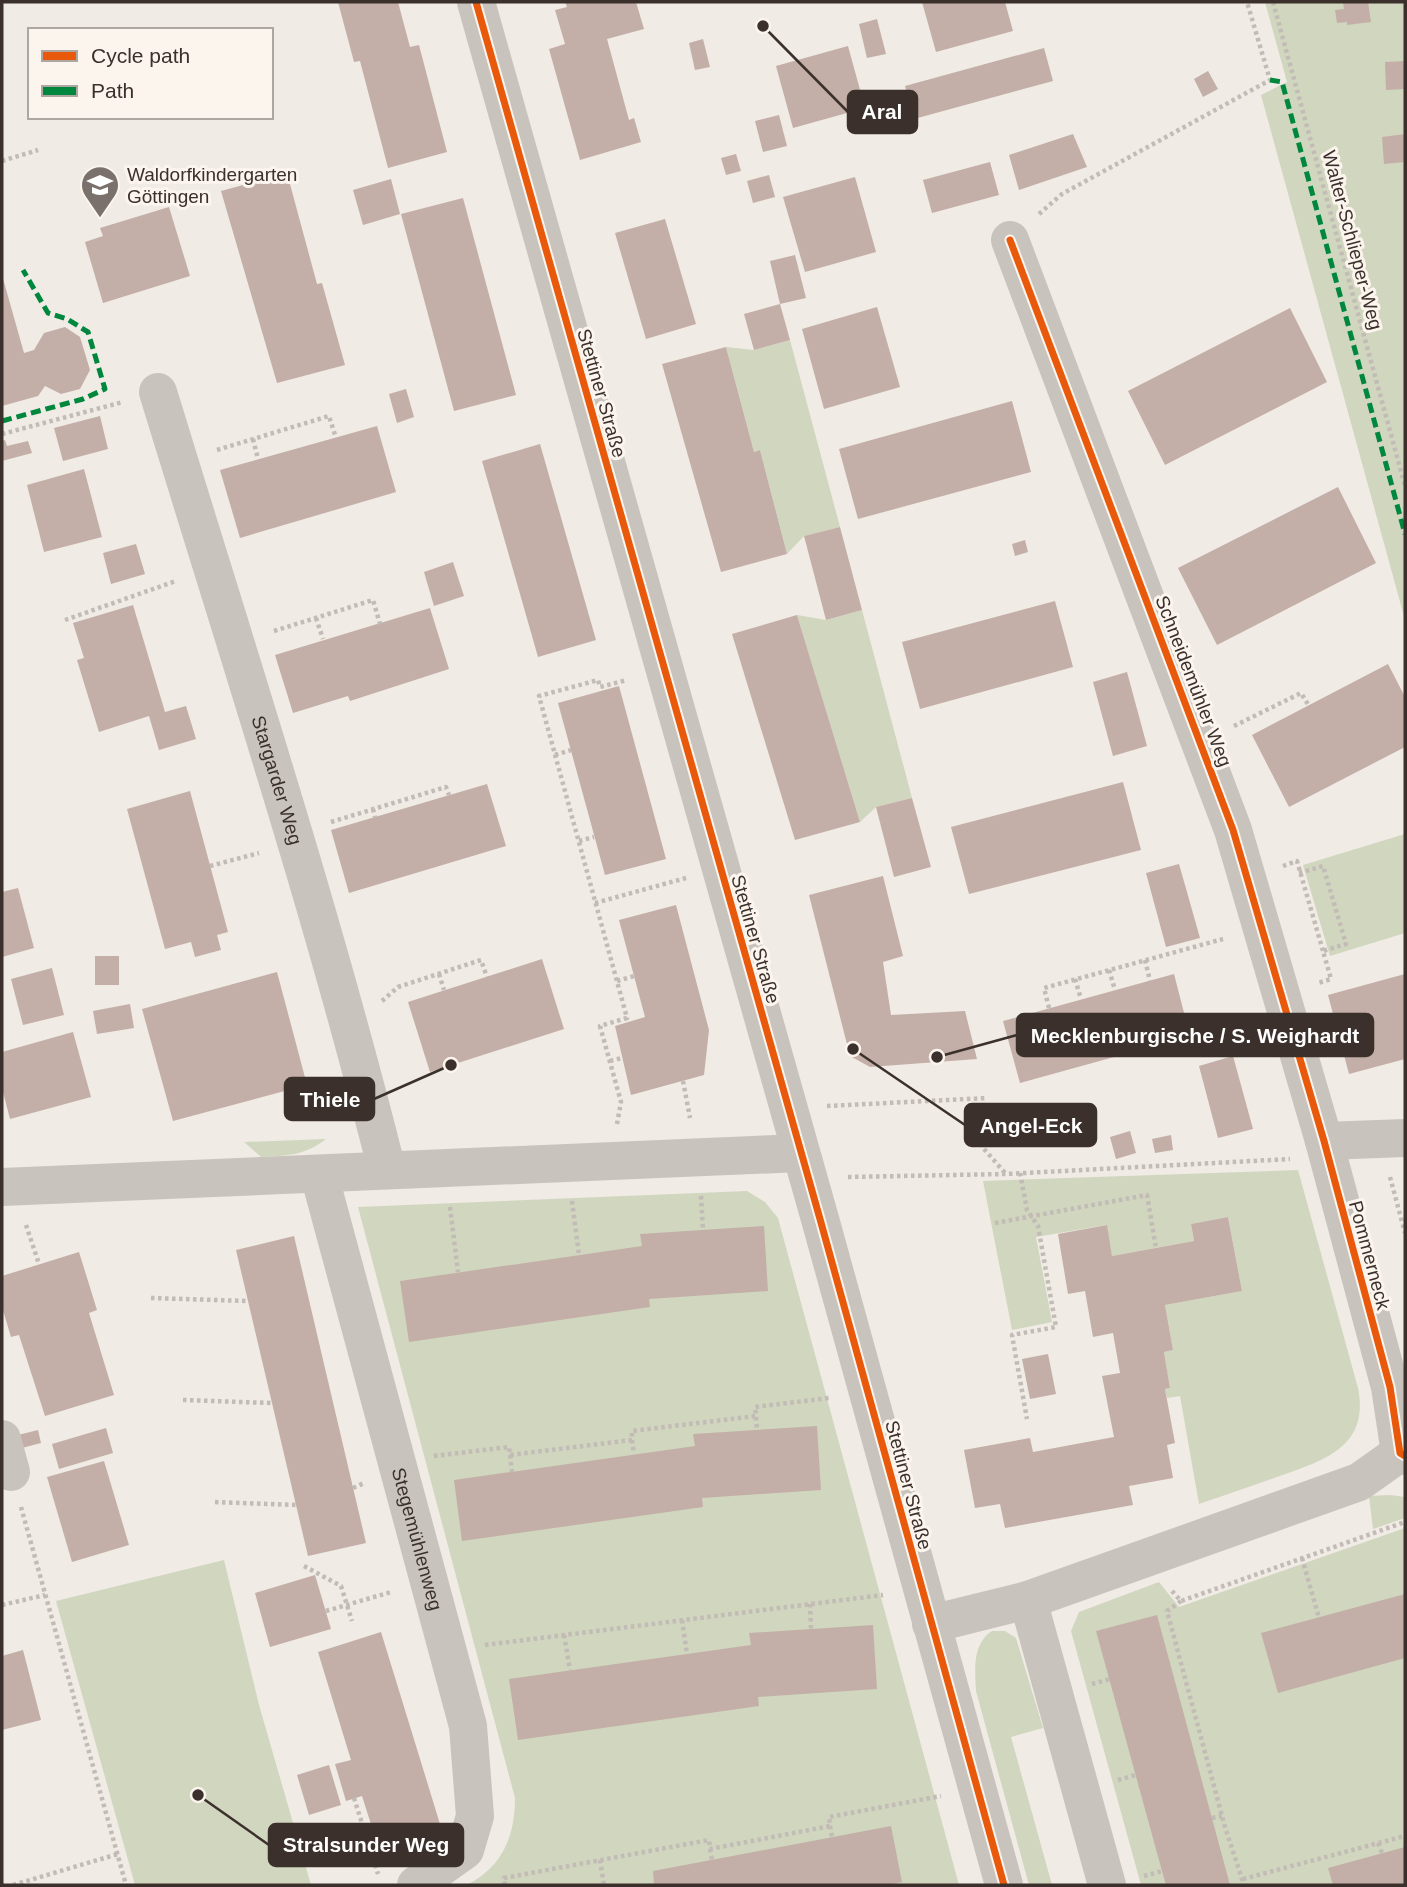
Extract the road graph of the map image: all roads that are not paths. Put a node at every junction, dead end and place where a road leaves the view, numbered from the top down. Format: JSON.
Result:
{"nodes":[{"id":1,"x":476,"y":2,"type":"edge"},
{"id":2,"x":1010,"y":240,"type":"road end"},
{"id":3,"x":158,"y":392,"type":"road end"},
{"id":4,"x":1392,"y":1139,"type":"edge"},
{"id":5,"x":1324,"y":1141,"type":"junction"},
{"id":6,"x":800,"y":1153,"type":"junction"},
{"id":7,"x":387,"y":1170,"type":"junction"},
{"id":8,"x":319,"y":1174,"type":"junction"},
{"id":9,"x":2,"y":1187,"type":"edge"},
{"id":10,"x":1403,"y":1455,"type":"edge"},
{"id":11,"x":1028,"y":1600,"type":"junction"},
{"id":12,"x":927,"y":1607,"type":"junction"},
{"id":13,"x":416,"y":1885,"type":"edge"},
{"id":14,"x":1004,"y":1885,"type":"edge"},
{"id":15,"x":1107,"y":1885,"type":"edge"}],
"edges":[{"from":1,"to":6,"type":"street","name":"Stettiner Straße"},
{"from":2,"to":5,"type":"street","name":"Schneidemühler Weg"},
{"from":3,"to":7,"type":"street","name":"Stargarder Weg"},
{"from":4,"to":5,"type":"street"},
{"from":5,"to":10,"type":"street","name":"Pommerneck"},
{"from":6,"to":7,"type":"street"},
{"from":6,"to":12,"type":"street","name":"Stettiner Straße"},
{"from":7,"to":8,"type":"street"},
{"from":8,"to":9,"type":"street"},
{"from":8,"to":13,"type":"street","name":"Stegemühlenweg"},
{"from":10,"to":11,"type":"street","name":"Pommerneck"},
{"from":11,"to":12,"type":"street","name":"Pommerneck"},
{"from":11,"to":15,"type":"street"},
{"from":12,"to":14,"type":"street","name":"Stettiner Straße"}]}
